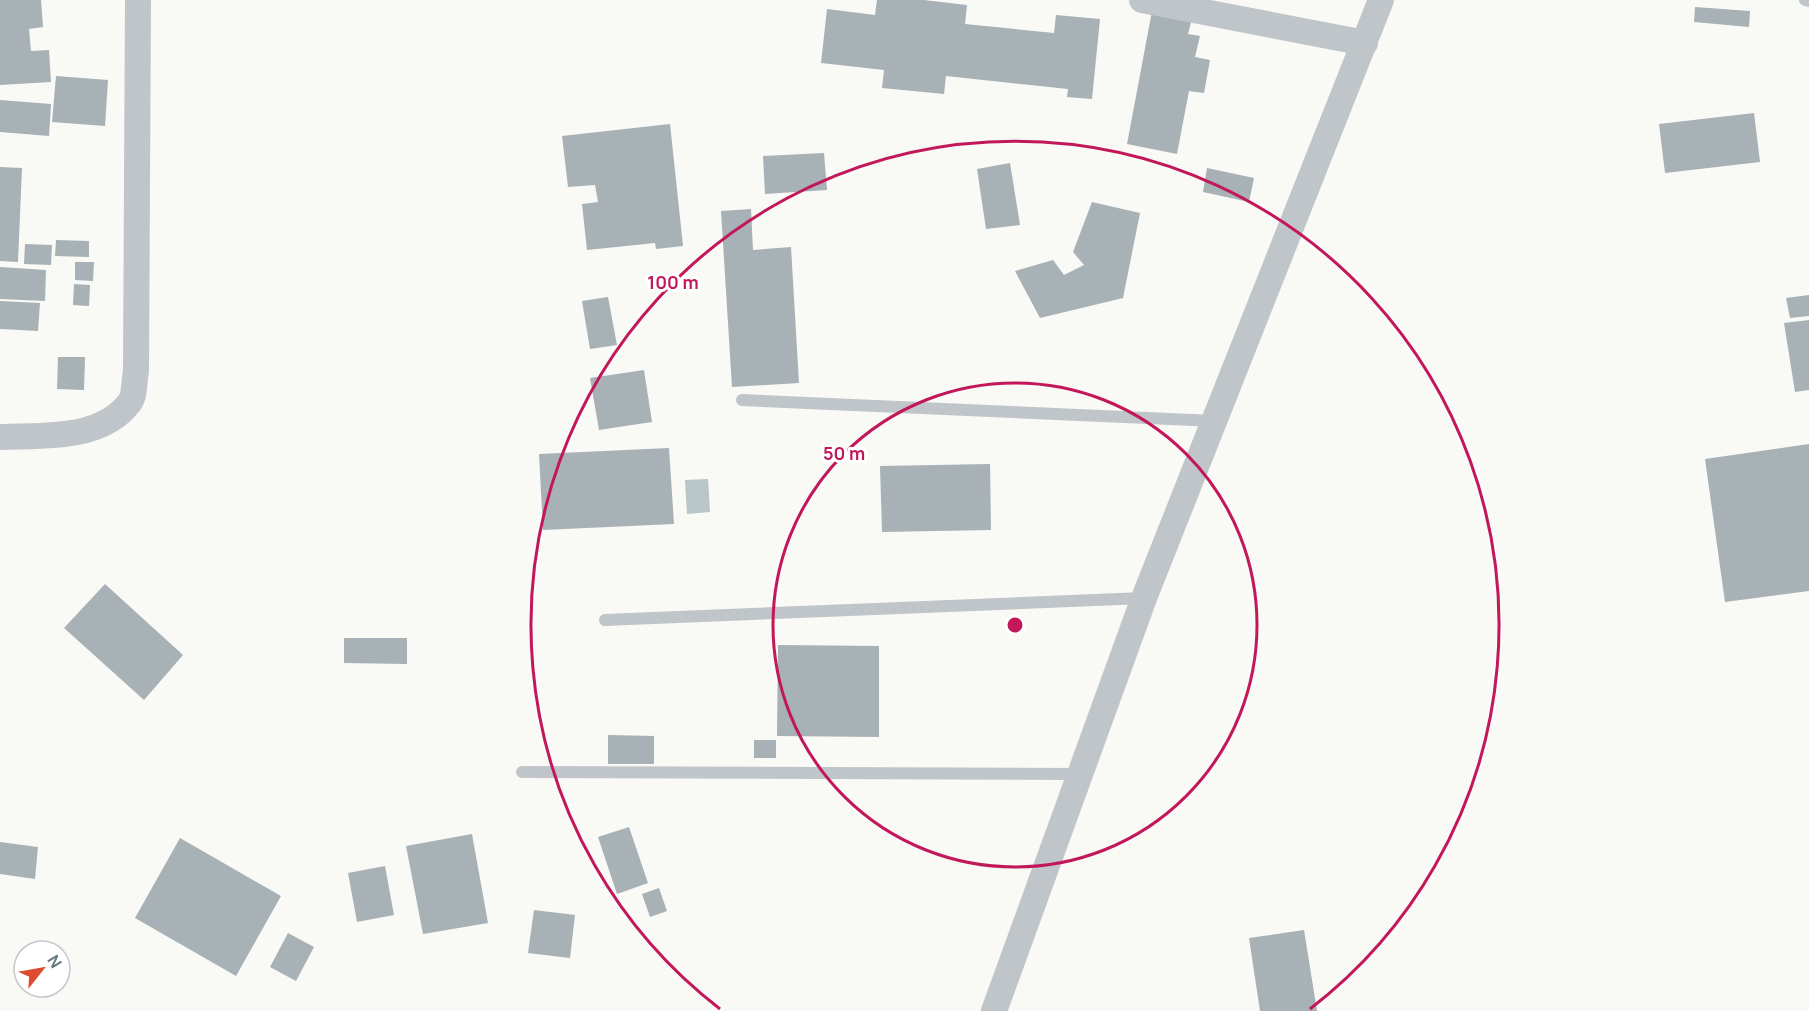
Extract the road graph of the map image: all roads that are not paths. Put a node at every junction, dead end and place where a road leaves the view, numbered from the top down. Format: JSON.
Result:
{"nodes":[{"id":1,"x":138,"y":0,"type":"edge"},
{"id":2,"x":1142,"y":0,"type":"edge"},
{"id":3,"x":1381,"y":0,"type":"edge"},
{"id":4,"x":1365,"y":43,"type":"junction"},
{"id":5,"x":742,"y":400,"type":"dead end"},
{"id":6,"x":1216,"y":422,"type":"junction"},
{"id":7,"x":0,"y":437,"type":"edge"},
{"id":8,"x":1144,"y":598,"type":"junction"},
{"id":9,"x":605,"y":620,"type":"dead end"},
{"id":10,"x":522,"y":772,"type":"dead end"},
{"id":11,"x":1081,"y":774,"type":"junction"},
{"id":12,"x":994,"y":1011,"type":"edge"}],
"edges":[{"from":1,"to":7,"type":"street"},
{"from":2,"to":4,"type":"street"},
{"from":3,"to":4,"type":"street"},
{"from":4,"to":6,"type":"street"},
{"from":5,"to":6,"type":"lane"},
{"from":6,"to":8,"type":"street"},
{"from":8,"to":9,"type":"lane"},
{"from":8,"to":11,"type":"street"},
{"from":10,"to":11,"type":"lane"},
{"from":11,"to":12,"type":"street"}]}
